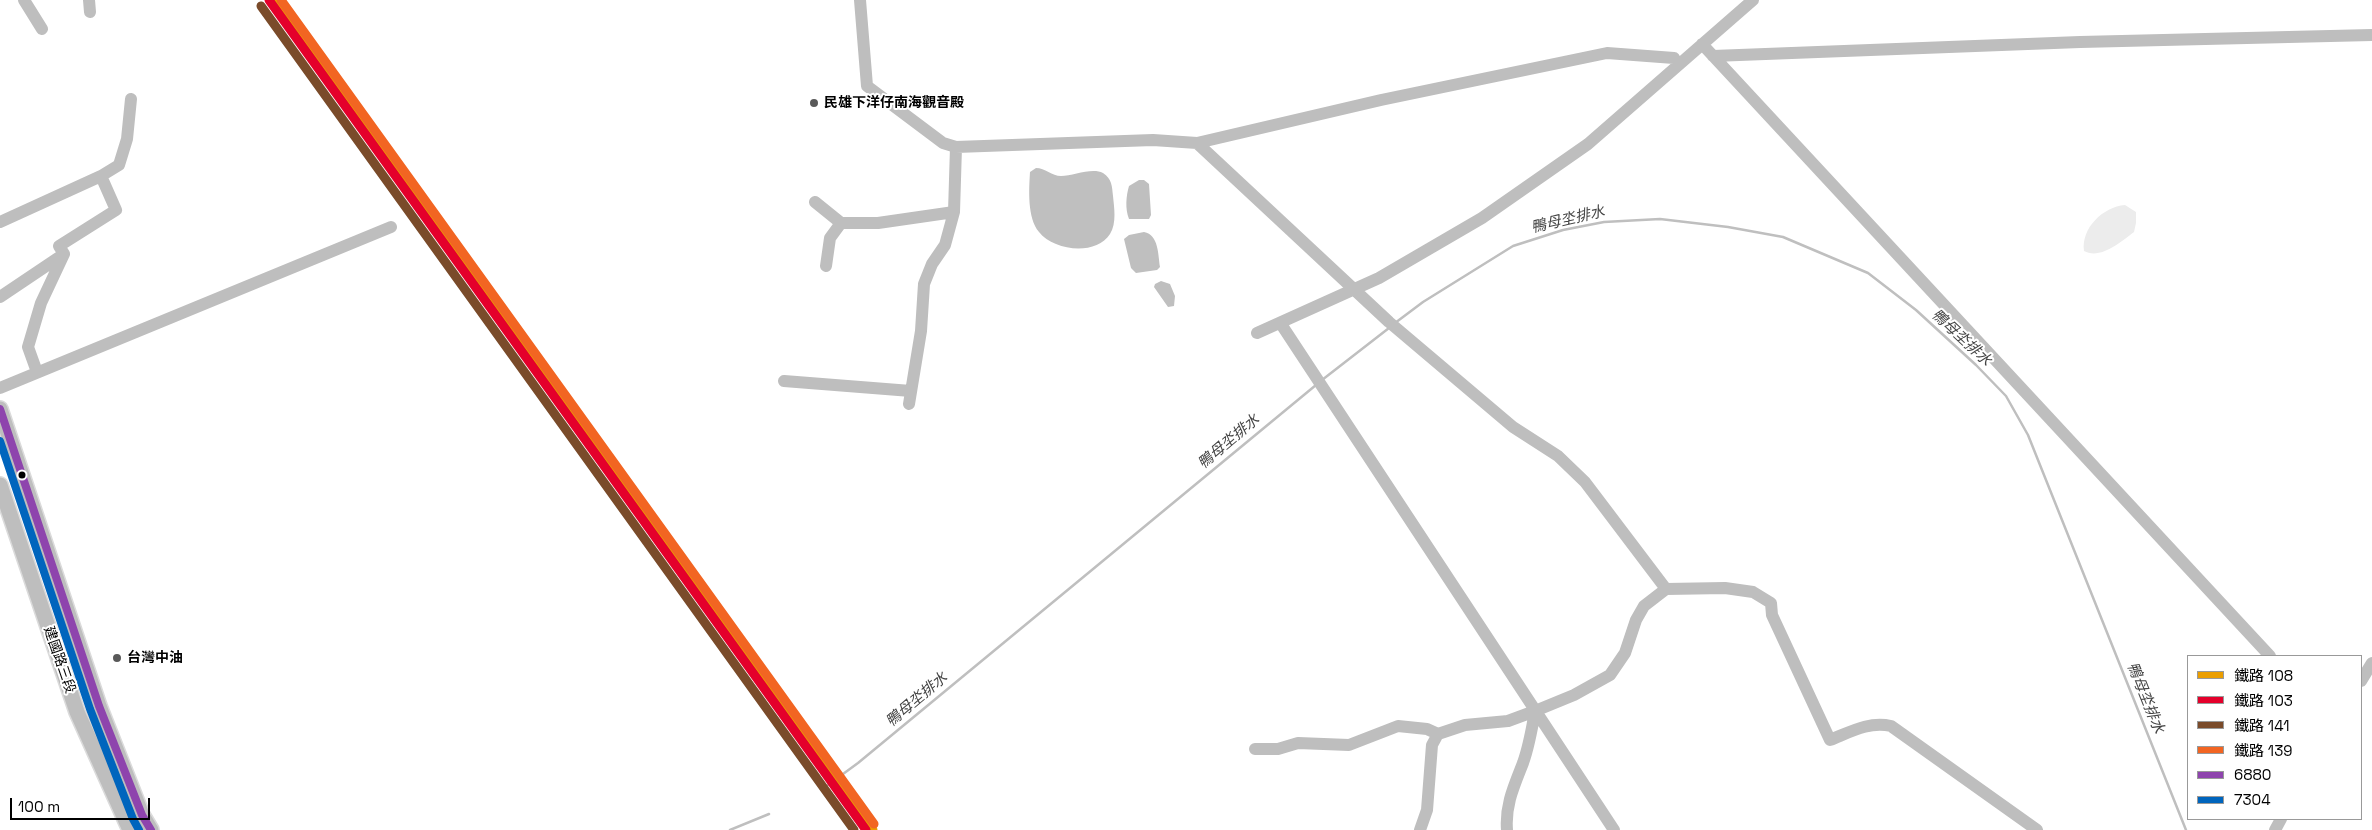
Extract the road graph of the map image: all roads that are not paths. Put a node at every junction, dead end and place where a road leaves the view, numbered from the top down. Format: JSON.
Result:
{"nodes":[{"id":1,"x":24,"y":0,"type":"edge"},
{"id":2,"x":860,"y":0,"type":"edge"},
{"id":3,"x":1753,"y":0,"type":"edge"},
{"id":4,"x":42,"y":28,"type":"dead end"},
{"id":5,"x":2372,"y":35,"type":"edge"},
{"id":6,"x":1702,"y":44,"type":"junction"},
{"id":7,"x":1713,"y":56,"type":"junction"},
{"id":8,"x":1674,"y":58,"type":"dead end"},
{"id":9,"x":131,"y":99,"type":"dead end"},
{"id":10,"x":1197,"y":143,"type":"junction"},
{"id":11,"x":956,"y":147,"type":"junction"},
{"id":12,"x":101,"y":176,"type":"junction"},
{"id":13,"x":816,"y":202,"type":"dead end"},
{"id":14,"x":954,"y":212,"type":"junction"},
{"id":15,"x":0,"y":222,"type":"edge"},
{"id":16,"x":841,"y":223,"type":"junction"},
{"id":17,"x":391,"y":227,"type":"dead end"},
{"id":18,"x":64,"y":254,"type":"junction"},
{"id":19,"x":826,"y":266,"type":"dead end"},
{"id":20,"x":1354,"y":290,"type":"junction"},
{"id":21,"x":0,"y":297,"type":"edge"},
{"id":22,"x":1281,"y":324,"type":"junction"},
{"id":23,"x":1257,"y":333,"type":"dead end"},
{"id":24,"x":38,"y":372,"type":"junction"},
{"id":25,"x":784,"y":381,"type":"dead end"},
{"id":26,"x":0,"y":388,"type":"edge"},
{"id":27,"x":912,"y":391,"type":"junction"},
{"id":28,"x":909,"y":404,"type":"dead end"},
{"id":29,"x":0,"y":409,"type":"edge"},
{"id":30,"x":0,"y":485,"type":"edge"},
{"id":31,"x":1666,"y":589,"type":"junction"},
{"id":32,"x":2269,"y":655,"type":"edge"},
{"id":33,"x":2372,"y":663,"type":"edge"},
{"id":34,"x":2362,"y":679,"type":"edge"},
{"id":35,"x":1535,"y":711,"type":"junction"},
{"id":36,"x":1438,"y":734,"type":"junction"},
{"id":37,"x":1255,"y":749,"type":"dead end"},
{"id":38,"x":130,"y":830,"type":"edge"},
{"id":39,"x":151,"y":830,"type":"edge"},
{"id":40,"x":1420,"y":830,"type":"edge"},
{"id":41,"x":1507,"y":830,"type":"edge"},
{"id":42,"x":1614,"y":830,"type":"edge"},
{"id":43,"x":2037,"y":830,"type":"edge"}],
"edges":[{"from":1,"to":4,"type":"street"},
{"from":2,"to":11,"type":"street"},
{"from":3,"to":6,"type":"street"},
{"from":5,"to":7,"type":"street"},
{"from":6,"to":7,"type":"street"},
{"from":6,"to":20,"type":"street"},
{"from":7,"to":32,"type":"street"},
{"from":8,"to":10,"type":"street"},
{"from":9,"to":12,"type":"street"},
{"from":10,"to":11,"type":"street"},
{"from":10,"to":20,"type":"street"},
{"from":11,"to":14,"type":"street"},
{"from":12,"to":15,"type":"street"},
{"from":12,"to":18,"type":"street"},
{"from":13,"to":16,"type":"street"},
{"from":14,"to":16,"type":"street"},
{"from":14,"to":27,"type":"street"},
{"from":16,"to":19,"type":"street"},
{"from":17,"to":24,"type":"street"},
{"from":18,"to":21,"type":"street"},
{"from":18,"to":24,"type":"street"},
{"from":20,"to":22,"type":"street"},
{"from":20,"to":31,"type":"street"},
{"from":22,"to":23,"type":"street"},
{"from":22,"to":35,"type":"street"},
{"from":24,"to":26,"type":"street"},
{"from":25,"to":27,"type":"street"},
{"from":27,"to":28,"type":"street"},
{"from":29,"to":39,"type":"main road","name":"建國路三段"},
{"from":30,"to":38,"type":"main road","name":"建國路三段"},
{"from":31,"to":35,"type":"street"},
{"from":31,"to":43,"type":"street"},
{"from":33,"to":34,"type":"street"},
{"from":35,"to":36,"type":"street"},
{"from":35,"to":41,"type":"street"},
{"from":35,"to":42,"type":"street"},
{"from":36,"to":37,"type":"street"},
{"from":36,"to":40,"type":"street"}]}
